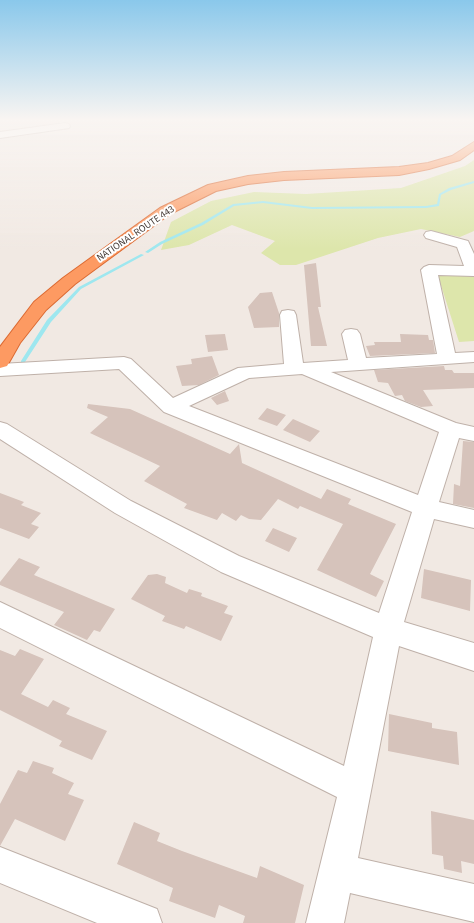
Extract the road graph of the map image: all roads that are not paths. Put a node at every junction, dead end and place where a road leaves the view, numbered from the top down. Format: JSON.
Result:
{"nodes":[{"id":1,"x":439,"y":163,"type":"edge"},
{"id":2,"x":431,"y":235,"type":"dead end"},
{"id":3,"x":474,"y":271,"type":"edge"},
{"id":4,"x":288,"y":315,"type":"dead end"},
{"id":5,"x":351,"y":334,"type":"dead end"},
{"id":6,"x":474,"y":357,"type":"edge"},
{"id":7,"x":447,"y":359,"type":"junction"},
{"id":8,"x":0,"y":362,"type":"edge"},
{"id":9,"x":358,"y":364,"type":"junction"},
{"id":10,"x":299,"y":368,"type":"junction"},
{"id":11,"x":0,"y":370,"type":"edge"},
{"id":12,"x":171,"y":407,"type":"junction"},
{"id":13,"x":451,"y":429,"type":"junction"},
{"id":14,"x":474,"y":434,"type":"edge"},
{"id":15,"x":6,"y":437,"type":"edge"},
{"id":16,"x":425,"y":508,"type":"junction"},
{"id":17,"x":474,"y":519,"type":"edge"},
{"id":18,"x":1,"y":616,"type":"edge"},
{"id":19,"x":388,"y":630,"type":"junction"},
{"id":20,"x":474,"y":657,"type":"edge"},
{"id":21,"x":356,"y":789,"type":"junction"},
{"id":22,"x":0,"y":865,"type":"edge"},
{"id":23,"x":337,"y":872,"type":"junction"},
{"id":24,"x":474,"y":903,"type":"edge"},
{"id":25,"x":143,"y":923,"type":"edge"},
{"id":26,"x":325,"y":923,"type":"edge"}],
"edges":[{"from":1,"to":8,"type":"highway","name":"NATIONAL ROUTE 443"},
{"from":2,"to":3,"type":"street"},
{"from":3,"to":7,"type":"street"},
{"from":4,"to":10,"type":"street"},
{"from":5,"to":9,"type":"street"},
{"from":6,"to":7,"type":"street"},
{"from":7,"to":9,"type":"street"},
{"from":9,"to":10,"type":"street"},
{"from":10,"to":12,"type":"street"},
{"from":10,"to":13,"type":"street"},
{"from":11,"to":12,"type":"street"},
{"from":12,"to":16,"type":"street"},
{"from":13,"to":14,"type":"street"},
{"from":13,"to":16,"type":"street"},
{"from":15,"to":19,"type":"street"},
{"from":16,"to":17,"type":"street"},
{"from":16,"to":19,"type":"street"},
{"from":18,"to":21,"type":"street"},
{"from":19,"to":20,"type":"street"},
{"from":19,"to":21,"type":"street"},
{"from":21,"to":23,"type":"street"},
{"from":22,"to":25,"type":"street"},
{"from":23,"to":24,"type":"street"},
{"from":23,"to":26,"type":"street"}]}
